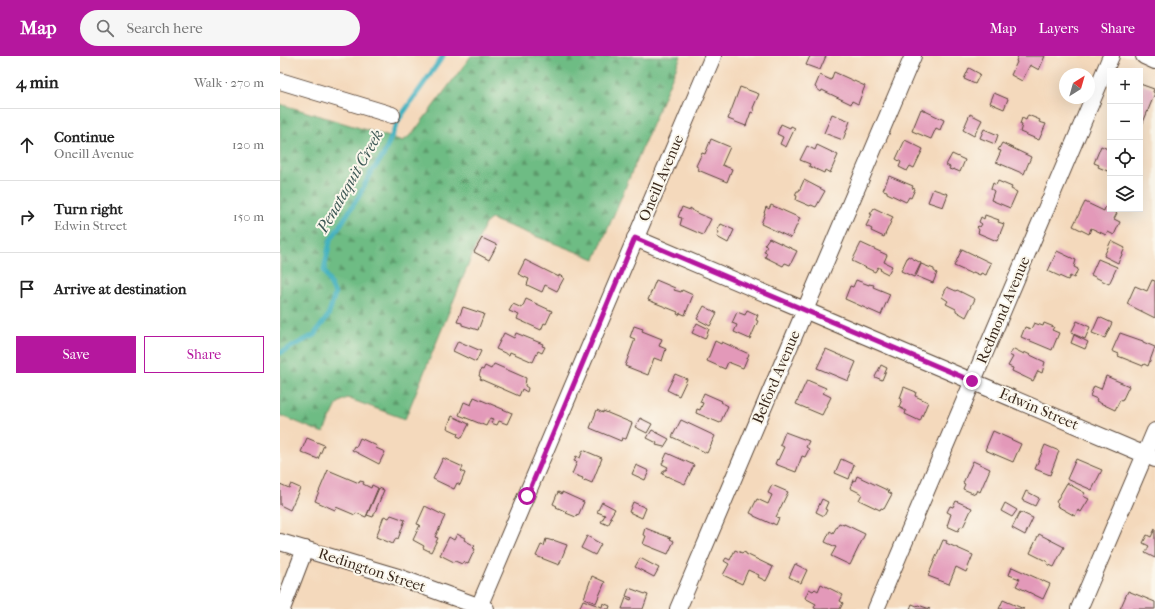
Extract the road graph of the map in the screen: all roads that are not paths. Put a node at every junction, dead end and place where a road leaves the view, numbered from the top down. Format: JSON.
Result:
{"nodes":[{"id":1,"x":713,"y":56,"type":"edge"},
{"id":2,"x":913,"y":56,"type":"edge"},
{"id":3,"x":1111,"y":56,"type":"edge"},
{"id":4,"x":1144,"y":56,"type":"edge"},
{"id":5,"x":1155,"y":61,"type":"edge"},
{"id":6,"x":280,"y":81,"type":"edge"},
{"id":7,"x":392,"y":115,"type":"dead end"},
{"id":8,"x":635,"y":238,"type":"junction"},
{"id":9,"x":805,"y":310,"type":"junction"},
{"id":10,"x":972,"y":381,"type":"junction"},
{"id":11,"x":1155,"y":431,"type":"edge"},
{"id":12,"x":1150,"y":457,"type":"edge"},
{"id":13,"x":280,"y":542,"type":"edge"},
{"id":14,"x":305,"y":549,"type":"junction"},
{"id":15,"x":481,"y":608,"type":"edge"},
{"id":16,"x":282,"y":609,"type":"edge"},
{"id":17,"x":678,"y":609,"type":"edge"},
{"id":18,"x":876,"y":609,"type":"edge"},
{"id":19,"x":1079,"y":609,"type":"edge"}],
"edges":[{"from":1,"to":8,"type":"street","name":"Oneill Avenue"},
{"from":2,"to":9,"type":"street","name":"Belford Avenue"},
{"from":3,"to":10,"type":"street","name":"Redmond Avenue"},
{"from":4,"to":5,"type":"street"},
{"from":6,"to":7,"type":"street"},
{"from":8,"to":9,"type":"street","name":"Edwin Street"},
{"from":8,"to":15,"type":"street","name":"Oneill Avenue"},
{"from":9,"to":10,"type":"street","name":"Edwin Street"},
{"from":9,"to":17,"type":"street","name":"Belford Avenue"},
{"from":10,"to":12,"type":"street","name":"Edwin Street"},
{"from":10,"to":18,"type":"street","name":"Redmond Avenue"},
{"from":11,"to":12,"type":"street"},
{"from":12,"to":19,"type":"street"},
{"from":13,"to":14,"type":"street","name":"Redington Street"},
{"from":14,"to":15,"type":"street","name":"Redington Street"},
{"from":14,"to":16,"type":"street"}]}
